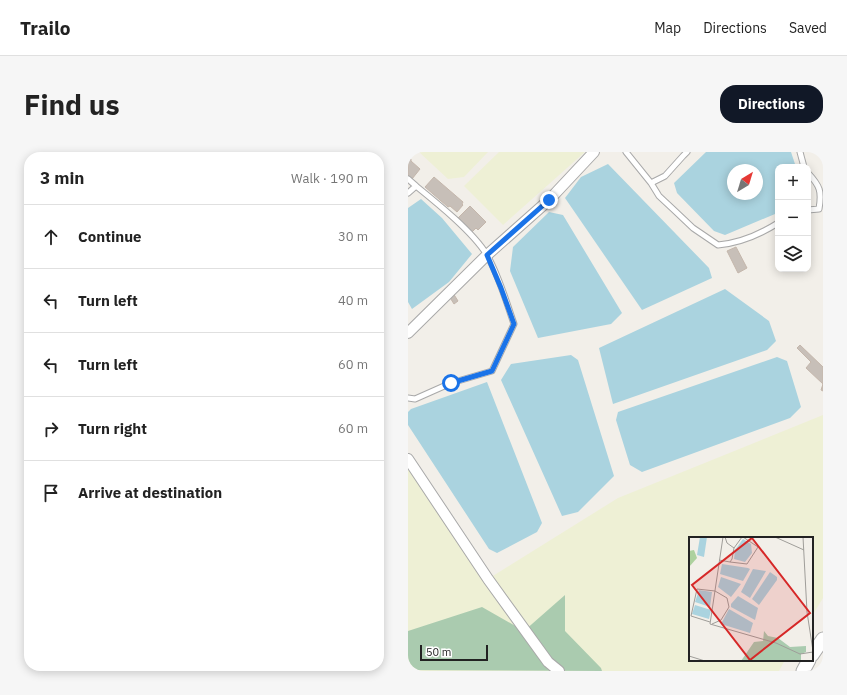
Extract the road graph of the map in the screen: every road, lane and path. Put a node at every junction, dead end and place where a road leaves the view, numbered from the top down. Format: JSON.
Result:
{"nodes":[{"id":1,"x":594,"y":152,"type":"edge"},
{"id":2,"x":626,"y":152,"type":"edge"},
{"id":3,"x":687,"y":152,"type":"edge"},
{"id":4,"x":800,"y":152,"type":"edge"},
{"id":5,"x":803,"y":164,"type":"edge"},
{"id":6,"x":811,"y":176,"type":"edge"},
{"id":7,"x":408,"y":179,"type":"edge"},
{"id":8,"x":651,"y":183,"type":"junction"},
{"id":9,"x":416,"y":186,"type":"junction"},
{"id":10,"x":408,"y":193,"type":"edge"},
{"id":11,"x":811,"y":210,"type":"edge"},
{"id":12,"x":775,"y":225,"type":"edge"},
{"id":13,"x":487,"y":255,"type":"junction"},
{"id":14,"x":408,"y":333,"type":"edge"},
{"id":15,"x":408,"y":398,"type":"edge"},
{"id":16,"x":408,"y":459,"type":"edge"},
{"id":17,"x":823,"y":639,"type":"edge"},
{"id":18,"x":813,"y":654,"type":"edge"},
{"id":19,"x":808,"y":661,"type":"edge"},
{"id":20,"x":559,"y":671,"type":"edge"},
{"id":21,"x":803,"y":671,"type":"edge"}],
"edges":[{"from":1,"to":13,"type":"street"},
{"from":2,"to":8,"type":"lane"},
{"from":3,"to":8,"type":"lane"},
{"from":4,"to":5,"type":"lane"},
{"from":6,"to":11,"type":"lane"},
{"from":7,"to":9,"type":"lane"},
{"from":8,"to":12,"type":"lane"},
{"from":9,"to":10,"type":"lane"},
{"from":9,"to":13,"type":"lane"},
{"from":13,"to":14,"type":"street"},
{"from":13,"to":15,"type":"lane"},
{"from":16,"to":20,"type":"street"},
{"from":17,"to":18,"type":"street"},
{"from":19,"to":21,"type":"street"}]}
